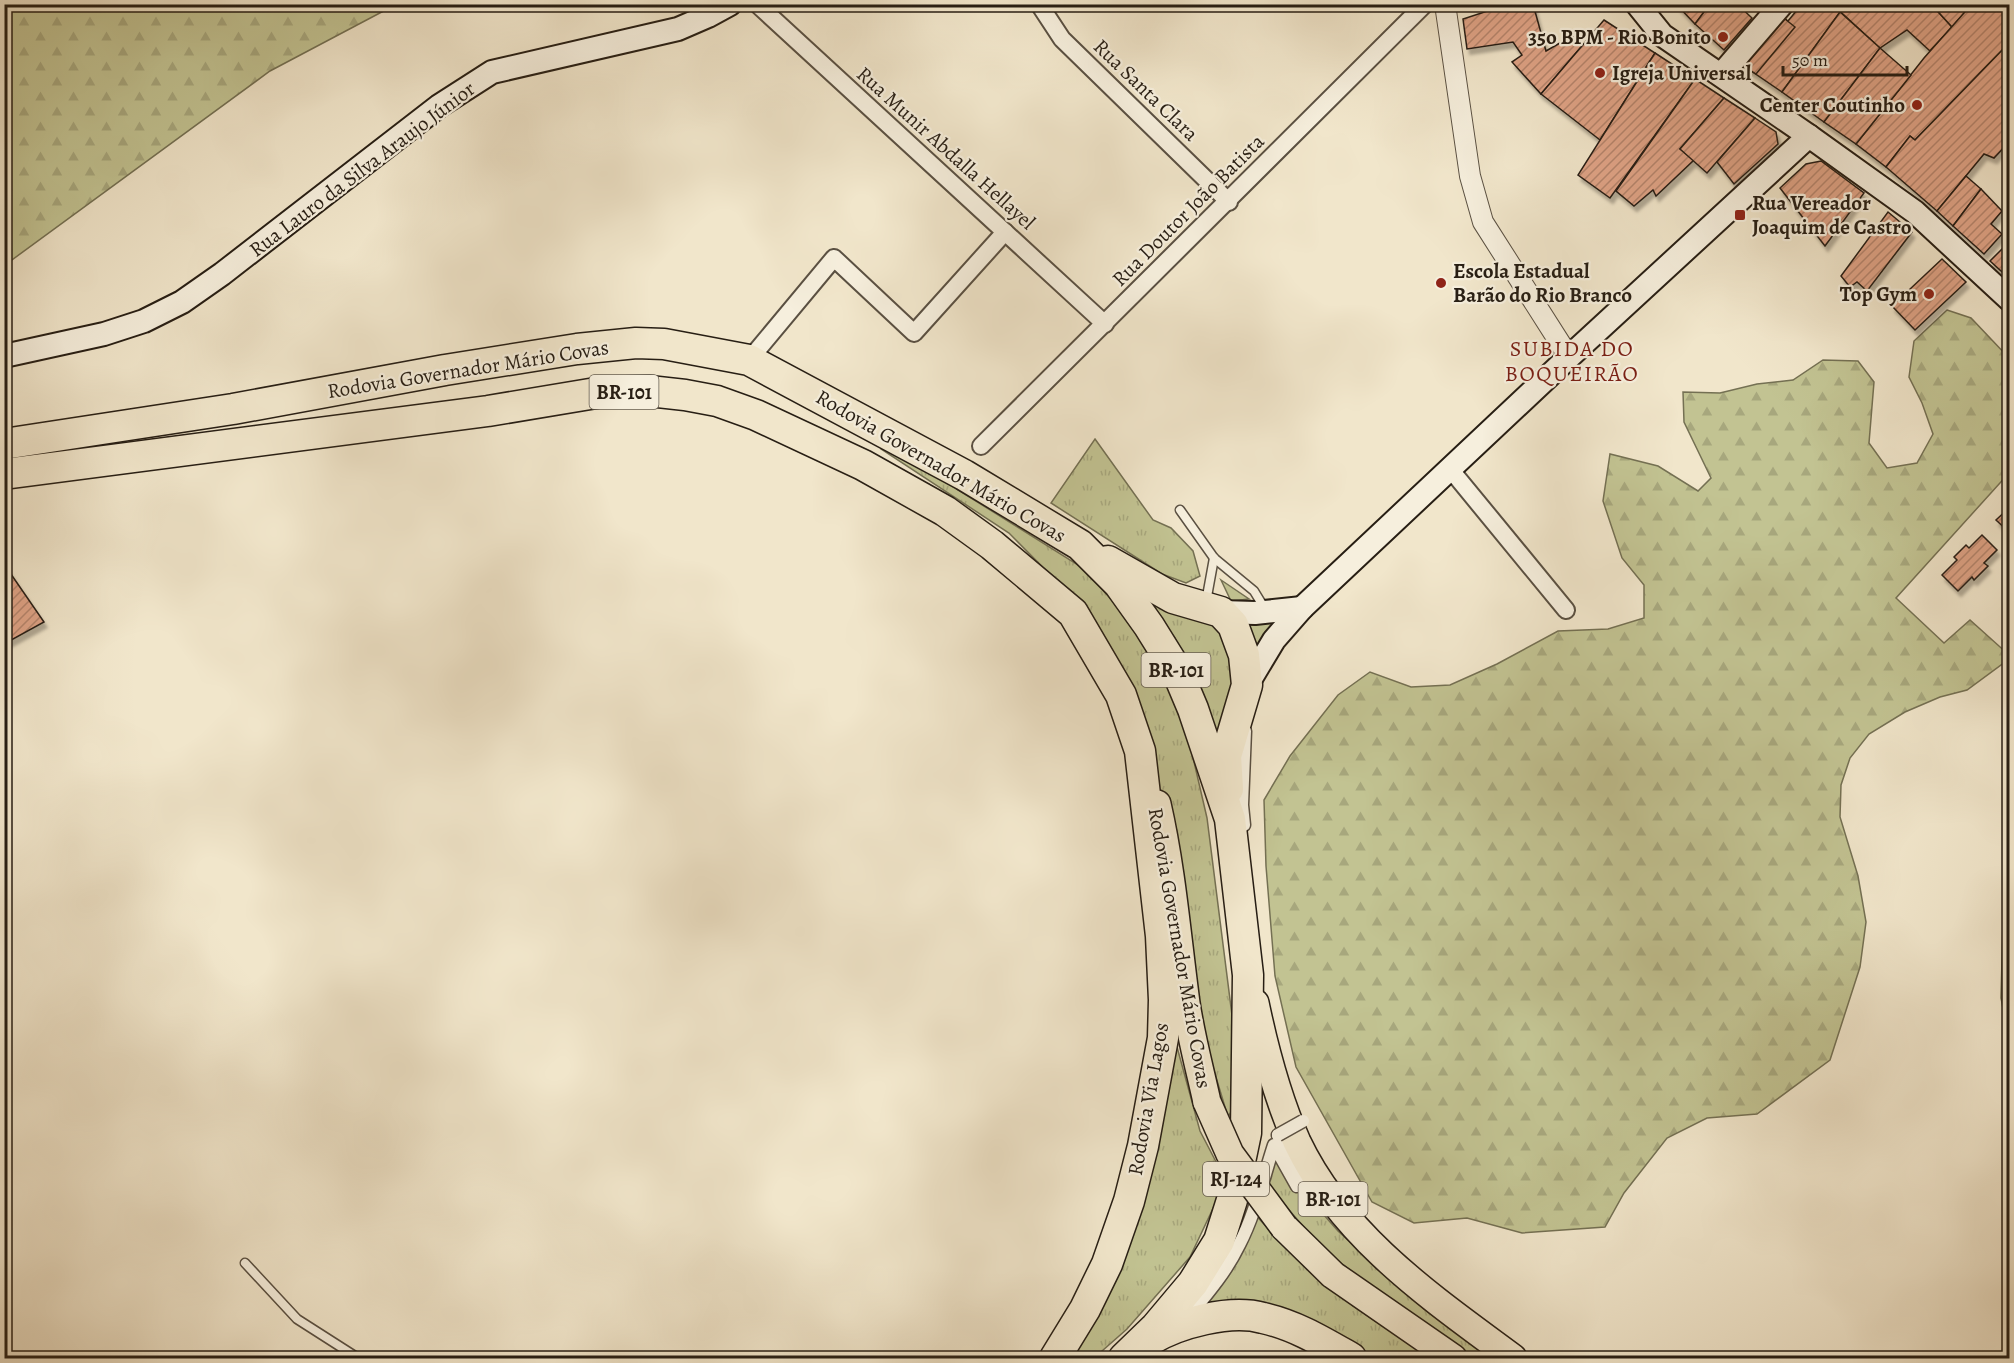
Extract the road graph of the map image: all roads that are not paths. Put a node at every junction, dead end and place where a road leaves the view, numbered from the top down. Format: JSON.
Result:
{"nodes":[{"id":1,"x":730,"y":4,"type":"edge"},
{"id":2,"x":757,"y":4,"type":"edge"},
{"id":3,"x":1039,"y":4,"type":"edge"},
{"id":4,"x":1425,"y":4,"type":"edge"},
{"id":5,"x":1445,"y":4,"type":"edge"},
{"id":6,"x":1637,"y":4,"type":"edge"},
{"id":7,"x":1782,"y":4,"type":"edge"},
{"id":8,"x":1721,"y":75,"type":"junction"},
{"id":9,"x":1809,"y":136,"type":"junction"},
{"id":10,"x":1229,"y":202,"type":"junction"},
{"id":11,"x":1005,"y":232,"type":"junction"},
{"id":12,"x":2010,"y":300,"type":"edge"},
{"id":13,"x":1105,"y":324,"type":"junction"},
{"id":14,"x":4,"y":356,"type":"edge"},
{"id":15,"x":1569,"y":357,"type":"junction"},
{"id":16,"x":748,"y":360,"type":"junction"},
{"id":17,"x":445,"y":370,"type":"junction"},
{"id":18,"x":4,"y":430,"type":"edge"},
{"id":19,"x":4,"y":444,"type":"edge"},
{"id":20,"x":981,"y":446,"type":"dead end"},
{"id":21,"x":1451,"y":470,"type":"junction"},
{"id":22,"x":11,"y":475,"type":"edge"},
{"id":23,"x":1180,"y":510,"type":"dead end"},
{"id":24,"x":1080,"y":545,"type":"junction"},
{"id":25,"x":1214,"y":558,"type":"junction"},
{"id":26,"x":1302,"y":608,"type":"junction"},
{"id":27,"x":1213,"y":609,"type":"junction"},
{"id":28,"x":1566,"y":610,"type":"dead end"},
{"id":29,"x":1267,"y":611,"type":"junction"},
{"id":30,"x":1248,"y":685,"type":"junction"},
{"id":31,"x":1140,"y":751,"type":"junction"},
{"id":32,"x":1230,"y":819,"type":"junction"},
{"id":33,"x":1258,"y":985,"type":"junction"},
{"id":34,"x":245,"y":1263,"type":"dead end"},
{"id":35,"x":1182,"y":1325,"type":"junction"},
{"id":36,"x":1136,"y":1354,"type":"edge"},
{"id":37,"x":358,"y":1359,"type":"edge"},
{"id":38,"x":1055,"y":1359,"type":"edge"},
{"id":39,"x":1351,"y":1359,"type":"edge"},
{"id":40,"x":1454,"y":1359,"type":"edge"},
{"id":41,"x":1513,"y":1359,"type":"edge"}],
"edges":[{"from":1,"to":14,"type":"main road","name":"Rua Lauro da Silva Araujo Júnior"},
{"from":2,"to":11,"type":"street","name":"Rua Munir Abdalla Hellayel"},
{"from":3,"to":10,"type":"street","name":"Rua Santa Clara"},
{"from":4,"to":10,"type":"street","name":"Rua Doutor João Batista"},
{"from":5,"to":15,"type":"street"},
{"from":6,"to":8,"type":"main road"},
{"from":7,"to":8,"type":"main road"},
{"from":8,"to":9,"type":"main road"},
{"from":9,"to":12,"type":"main road"},
{"from":9,"to":15,"type":"main road"},
{"from":10,"to":13,"type":"street","name":"Rua Doutor João Batista"},
{"from":11,"to":13,"type":"street","name":"Rua Munir Abdalla Hellayel"},
{"from":11,"to":16,"type":"street"},
{"from":13,"to":20,"type":"street","name":"Rua Doutor João Batista"},
{"from":15,"to":21,"type":"main road"},
{"from":16,"to":17,"type":"highway","name":"Rodovia Governador Mário Covas","number":"BR-101"},
{"from":16,"to":24,"type":"highway","name":"Rodovia Governador Mário Covas","number":"BR-101"},
{"from":17,"to":18,"type":"highway"},
{"from":17,"to":19,"type":"highway","name":"Rodovia Governador Mário Covas","number":"BR-101"},
{"from":21,"to":26,"type":"main road"},
{"from":21,"to":28,"type":"street"},
{"from":22,"to":31,"type":"highway","name":"Rodovia Governador Mário Covas","number":"BR-101"},
{"from":23,"to":25,"type":"lane"},
{"from":24,"to":27,"type":"highway"},
{"from":24,"to":32,"type":"highway","name":"Rodovia Governador Mário Covas","number":"BR-101"},
{"from":25,"to":27,"type":"lane"},
{"from":25,"to":29,"type":"lane"},
{"from":26,"to":29,"type":"main road"},
{"from":26,"to":30,"type":"main road"},
{"from":27,"to":29,"type":"main road"},
{"from":27,"to":30,"type":"highway"},
{"from":30,"to":32,"type":"highway"},
{"from":30,"to":33,"type":"street"},
{"from":31,"to":38,"type":"highway","name":"Rodovia Via Lagos"},
{"from":31,"to":40,"type":"highway","name":"Rodovia Governador Mário Covas","number":"BR-101","bridge":true},
{"from":32,"to":33,"type":"highway","name":"Rodovia Governador Mário Covas","number":"BR-101"},
{"from":33,"to":35,"type":"street","bridge":true},
{"from":33,"to":36,"type":"highway","number":"RJ-124"},
{"from":33,"to":41,"type":"highway","name":"Rodovia Governador Mário Covas","number":"BR-101"},
{"from":34,"to":37,"type":"lane"},
{"from":35,"to":36,"type":"highway","number":"RJ-124"},
{"from":35,"to":39,"type":"highway","number":"RJ-124"}]}
